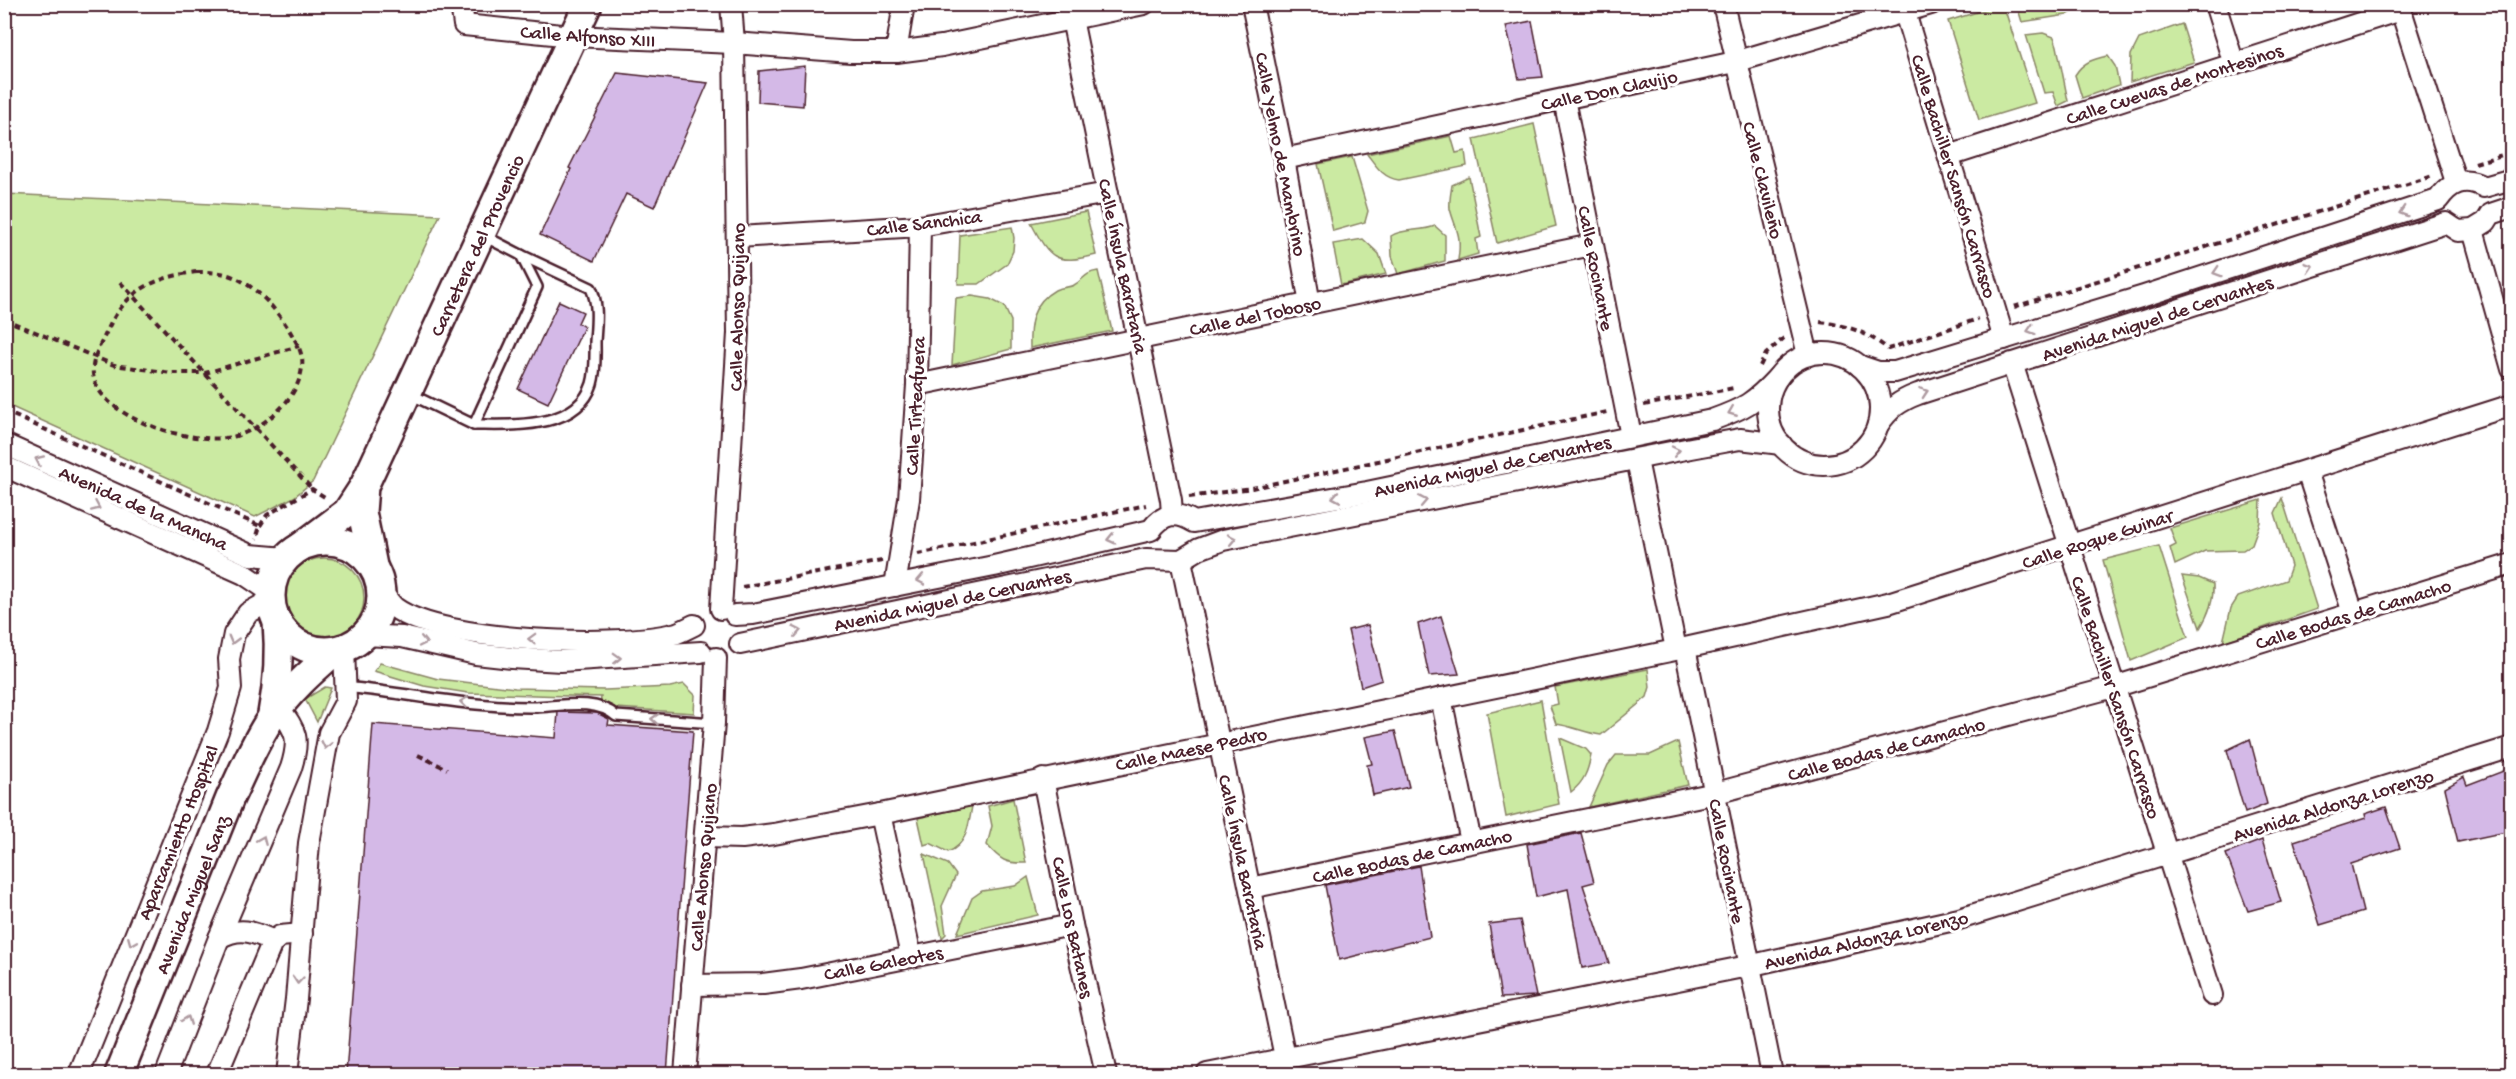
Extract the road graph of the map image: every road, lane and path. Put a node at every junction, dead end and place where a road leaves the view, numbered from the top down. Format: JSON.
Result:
{"nodes":[{"id":1,"x":461,"y":4,"type":"edge"},
{"id":2,"x":588,"y":4,"type":"edge"},
{"id":3,"x":731,"y":4,"type":"edge"},
{"id":4,"x":904,"y":4,"type":"edge"},
{"id":5,"x":1144,"y":4,"type":"edge"},
{"id":6,"x":1252,"y":4,"type":"edge"},
{"id":7,"x":1723,"y":4,"type":"edge"},
{"id":8,"x":1931,"y":4,"type":"edge"},
{"id":9,"x":2215,"y":4,"type":"edge"},
{"id":10,"x":2399,"y":7,"type":"edge"},
{"id":11,"x":1905,"y":13,"type":"junction"},
{"id":12,"x":1072,"y":19,"type":"junction"},
{"id":13,"x":573,"y":36,"type":"junction"},
{"id":14,"x":734,"y":43,"type":"junction"},
{"id":15,"x":896,"y":52,"type":"junction"},
{"id":16,"x":1735,"y":62,"type":"junction"},
{"id":17,"x":2234,"y":64,"type":"junction"},
{"id":18,"x":1564,"y":99,"type":"junction"},
{"id":19,"x":1949,"y":156,"type":"junction"},
{"id":20,"x":1284,"y":159,"type":"junction"},
{"id":21,"x":2511,"y":179,"type":"edge"},
{"id":22,"x":2456,"y":182,"type":"junction"},
{"id":23,"x":2484,"y":187,"type":"junction"},
{"id":24,"x":1108,"y":193,"type":"junction"},
{"id":25,"x":2438,"y":200,"type":"junction"},
{"id":26,"x":2511,"y":207,"type":"edge"},
{"id":27,"x":2491,"y":214,"type":"junction"},
{"id":28,"x":2446,"y":223,"type":"junction"},
{"id":29,"x":920,"y":226,"type":"junction"},
{"id":30,"x":2473,"y":230,"type":"junction"},
{"id":31,"x":480,"y":235,"type":"junction"},
{"id":32,"x":738,"y":237,"type":"junction"},
{"id":33,"x":1592,"y":245,"type":"junction"},
{"id":34,"x":521,"y":255,"type":"junction"},
{"id":35,"x":120,"y":282,"type":"dead end"},
{"id":36,"x":132,"y":294,"type":"junction"},
{"id":37,"x":1310,"y":304,"type":"junction"},
{"id":38,"x":4,"y":319,"type":"edge"},
{"id":39,"x":1140,"y":339,"type":"junction"},
{"id":40,"x":2004,"y":339,"type":"junction"},
{"id":41,"x":299,"y":346,"type":"junction"},
{"id":42,"x":1808,"y":355,"type":"junction"},
{"id":43,"x":95,"y":357,"type":"junction"},
{"id":44,"x":2012,"y":363,"type":"junction"},
{"id":45,"x":1860,"y":366,"type":"junction"},
{"id":46,"x":2511,"y":369,"type":"edge"},
{"id":47,"x":205,"y":373,"type":"junction"},
{"id":48,"x":1778,"y":377,"type":"junction"},
{"id":49,"x":917,"y":385,"type":"junction"},
{"id":50,"x":407,"y":393,"type":"junction"},
{"id":51,"x":2511,"y":405,"type":"edge"},
{"id":52,"x":4,"y":411,"type":"edge"},
{"id":53,"x":474,"y":425,"type":"junction"},
{"id":54,"x":1878,"y":425,"type":"junction"},
{"id":55,"x":255,"y":428,"type":"junction"},
{"id":56,"x":1631,"y":436,"type":"junction"},
{"id":57,"x":4,"y":444,"type":"edge"},
{"id":58,"x":1781,"y":444,"type":"junction"},
{"id":59,"x":1637,"y":460,"type":"junction"},
{"id":60,"x":4,"y":466,"type":"edge"},
{"id":61,"x":2307,"y":471,"type":"junction"},
{"id":62,"x":364,"y":486,"type":"junction"},
{"id":63,"x":312,"y":489,"type":"junction"},
{"id":64,"x":347,"y":512,"type":"junction"},
{"id":65,"x":1172,"y":514,"type":"junction"},
{"id":66,"x":1194,"y":522,"type":"junction"},
{"id":67,"x":260,"y":526,"type":"junction"},
{"id":68,"x":1151,"y":530,"type":"junction"},
{"id":69,"x":2069,"y":547,"type":"junction"},
{"id":70,"x":1198,"y":549,"type":"junction"},
{"id":71,"x":293,"y":553,"type":"junction"},
{"id":72,"x":250,"y":555,"type":"junction"},
{"id":73,"x":1173,"y":559,"type":"junction"},
{"id":74,"x":2511,"y":564,"type":"edge"},
{"id":75,"x":377,"y":578,"type":"junction"},
{"id":76,"x":895,"y":585,"type":"junction"},
{"id":77,"x":273,"y":605,"type":"junction"},
{"id":78,"x":728,"y":612,"type":"junction"},
{"id":79,"x":2353,"y":614,"type":"junction"},
{"id":80,"x":694,"y":625,"type":"junction"},
{"id":81,"x":349,"y":644,"type":"junction"},
{"id":82,"x":740,"y":644,"type":"junction"},
{"id":83,"x":1681,"y":649,"type":"junction"},
{"id":84,"x":708,"y":655,"type":"junction"},
{"id":85,"x":2114,"y":687,"type":"junction"},
{"id":86,"x":347,"y":691,"type":"junction"},
{"id":87,"x":1442,"y":698,"type":"junction"},
{"id":88,"x":275,"y":713,"type":"junction"},
{"id":89,"x":714,"y":723,"type":"junction"},
{"id":90,"x":1220,"y":743,"type":"junction"},
{"id":91,"x":2511,"y":747,"type":"edge"},
{"id":92,"x":418,"y":755,"type":"dead end"},
{"id":93,"x":447,"y":769,"type":"dead end"},
{"id":94,"x":1043,"y":779,"type":"junction"},
{"id":95,"x":1716,"y":793,"type":"junction"},
{"id":96,"x":880,"y":814,"type":"junction"},
{"id":97,"x":705,"y":837,"type":"junction"},
{"id":98,"x":1471,"y":842,"type":"junction"},
{"id":99,"x":2169,"y":855,"type":"junction"},
{"id":100,"x":1250,"y":888,"type":"junction"},
{"id":101,"x":1072,"y":925,"type":"junction"},
{"id":102,"x":302,"y":934,"type":"junction"},
{"id":103,"x":219,"y":938,"type":"junction"},
{"id":104,"x":274,"y":941,"type":"junction"},
{"id":105,"x":911,"y":956,"type":"junction"},
{"id":106,"x":1748,"y":966,"type":"junction"},
{"id":107,"x":692,"y":985,"type":"junction"},
{"id":108,"x":2212,"y":995,"type":"dead end"},
{"id":109,"x":1285,"y":1057,"type":"junction"},
{"id":110,"x":79,"y":1074,"type":"edge"},
{"id":111,"x":119,"y":1074,"type":"edge"},
{"id":112,"x":166,"y":1074,"type":"edge"},
{"id":113,"x":217,"y":1074,"type":"edge"},
{"id":114,"x":287,"y":1074,"type":"edge"},
{"id":115,"x":685,"y":1074,"type":"edge"},
{"id":116,"x":1107,"y":1074,"type":"edge"},
{"id":117,"x":1207,"y":1074,"type":"edge"},
{"id":118,"x":1772,"y":1074,"type":"edge"}],
"edges":[{"from":1,"to":13,"type":"street","name":"Calle Alfonso XIII"},
{"from":2,"to":13,"type":"street","name":"Carretera del Provencio"},
{"from":3,"to":14,"type":"street","name":"Calle Alonso Quijano"},
{"from":4,"to":15,"type":"street"},
{"from":5,"to":12,"type":"street","name":"Calle Alfonso XIII"},
{"from":6,"to":20,"type":"street","name":"Calle Yelmo de Mambrino"},
{"from":7,"to":16,"type":"street","name":"Calle Clavileño"},
{"from":8,"to":11,"type":"street","name":"Calle Don Clavijo"},
{"from":9,"to":17,"type":"street"},
{"from":10,"to":17,"type":"street","name":"Calle Cuevas de Montesinos"},
{"from":10,"to":22,"type":"street"},
{"from":11,"to":16,"type":"street","name":"Calle Don Clavijo"},
{"from":11,"to":19,"type":"street","name":"Calle Bachiller Sansón Carrasco"},
{"from":12,"to":15,"type":"street","name":"Calle Alfonso XIII"},
{"from":12,"to":24,"type":"street","name":"Calle Ínsula Barataria"},
{"from":13,"to":14,"type":"street","name":"Calle Alfonso XIII"},
{"from":13,"to":31,"type":"street","name":"Carretera del Provencio"},
{"from":14,"to":15,"type":"street","name":"Calle Alfonso XIII"},
{"from":14,"to":32,"type":"street","name":"Calle Alonso Quijano"},
{"from":16,"to":18,"type":"street","name":"Calle Don Clavijo"},
{"from":16,"to":42,"type":"street","name":"Calle Clavileño"},
{"from":17,"to":19,"type":"street","name":"Calle Cuevas de Montesinos"},
{"from":18,"to":20,"type":"street","name":"Calle Don Clavijo"},
{"from":18,"to":33,"type":"street","name":"Calle Rocinante"},
{"from":19,"to":40,"type":"street","name":"Calle Bachiller Sansón Carrasco"},
{"from":20,"to":37,"type":"street","name":"Calle Yelmo de Mambrino"},
{"from":21,"to":23,"type":"street"},
{"from":22,"to":23,"type":"street"},
{"from":22,"to":25,"type":"street","name":"Avenida Miguel de Cervantes"},
{"from":23,"to":27,"type":"street"},
{"from":24,"to":29,"type":"street","name":"Calle Sanchica"},
{"from":24,"to":39,"type":"street","name":"Calle Ínsula Barataria"},
{"from":25,"to":28,"type":"street"},
{"from":25,"to":40,"type":"street","name":"Avenida Miguel de Cervantes","one_way":true},
{"from":26,"to":27,"type":"street"},
{"from":27,"to":30,"type":"street"},
{"from":28,"to":30,"type":"street"},
{"from":44,"to":28,"type":"street","name":"Avenida Miguel de Cervantes","one_way":true},
{"from":29,"to":32,"type":"street","name":"Calle Sanchica"},
{"from":29,"to":49,"type":"street","name":"Calle Tirteafuera"},
{"from":30,"to":46,"type":"street"},
{"from":31,"to":34,"type":"lane"},
{"from":31,"to":50,"type":"street","name":"Carretera del Provencio"},
{"from":32,"to":78,"type":"street","name":"Calle Alonso Quijano"},
{"from":33,"to":37,"type":"street","name":"Calle del Toboso"},
{"from":33,"to":56,"type":"street","name":"Calle Rocinante"},
{"from":34,"to":53,"type":"lane"},
{"from":34,"to":53,"type":"lane"},
{"from":35,"to":36,"type":"path"},
{"from":36,"to":41,"type":"path"},
{"from":36,"to":43,"type":"path"},
{"from":36,"to":47,"type":"path"},
{"from":37,"to":39,"type":"street","name":"Calle del Toboso"},
{"from":38,"to":43,"type":"path"},
{"from":39,"to":49,"type":"street","name":"Calle del Toboso"},
{"from":39,"to":65,"type":"street","name":"Calle Ínsula Barataria"},
{"from":40,"to":45,"type":"street","name":"Avenida Miguel de Cervantes"},
{"from":41,"to":47,"type":"path"},
{"from":41,"to":55,"type":"path"},
{"from":42,"to":45,"type":"street"},
{"from":42,"to":48,"type":"street"},
{"from":43,"to":47,"type":"path"},
{"from":43,"to":55,"type":"path"},
{"from":54,"to":44,"type":"street","name":"Avenida Miguel de Cervantes","one_way":true},
{"from":44,"to":69,"type":"street","name":"Calle Bachiller Sansón Carrasco"},
{"from":45,"to":54,"type":"street"},
{"from":47,"to":55,"type":"path"},
{"from":48,"to":56,"type":"street","name":"Avenida Miguel de Cervantes","one_way":true},
{"from":48,"to":58,"type":"street"},
{"from":49,"to":76,"type":"street","name":"Calle Tirteafuera"},
{"from":50,"to":53,"type":"lane"},
{"from":50,"to":62,"type":"street","name":"Carretera del Provencio"},
{"from":51,"to":61,"type":"street","name":"Calle Roque Guinar"},
{"from":52,"to":67,"type":"path"},
{"from":54,"to":58,"type":"street"},
{"from":55,"to":63,"type":"path"},
{"from":56,"to":66,"type":"street","name":"Avenida Miguel de Cervantes","one_way":true},
{"from":72,"to":57,"type":"street","name":"Avenida de la Mancha","one_way":true},
{"from":59,"to":58,"type":"street","name":"Avenida Miguel de Cervantes","one_way":true},
{"from":70,"to":59,"type":"street","name":"Avenida Miguel de Cervantes","one_way":true},
{"from":59,"to":83,"type":"street","name":"Calle Rocinante"},
{"from":60,"to":77,"type":"street","name":"Avenida de la Mancha","one_way":true},
{"from":61,"to":69,"type":"street","name":"Calle Roque Guinar"},
{"from":61,"to":79,"type":"street"},
{"from":62,"to":64,"type":"street","name":"Carretera del Provencio"},
{"from":62,"to":75,"type":"street","name":"Carretera del Provencio"},
{"from":63,"to":64,"type":"path"},
{"from":63,"to":67,"type":"path"},
{"from":64,"to":71,"type":"street","name":"Carretera del Provencio"},
{"from":65,"to":66,"type":"street","name":"Avenida Miguel de Cervantes"},
{"from":65,"to":68,"type":"street","name":"Avenida Miguel de Cervantes"},
{"from":66,"to":70,"type":"street"},
{"from":67,"to":72,"type":"path"},
{"from":68,"to":73,"type":"street"},
{"from":68,"to":76,"type":"street","name":"Avenida Miguel de Cervantes","one_way":true},
{"from":69,"to":83,"type":"street","name":"Calle Roque Guinar"},
{"from":69,"to":85,"type":"street","name":"Calle Bachiller Sansón Carrasco"},
{"from":70,"to":73,"type":"street","name":"Avenida Miguel de Cervantes"},
{"from":71,"to":72,"type":"street","name":"Avenida de la Mancha"},
{"from":71,"to":75,"type":"street"},
{"from":71,"to":77,"type":"street"},
{"from":82,"to":73,"type":"street","name":"Avenida Miguel de Cervantes","one_way":true},
{"from":73,"to":90,"type":"street","name":"Calle Ínsula Barataria"},
{"from":74,"to":79,"type":"street","name":"Calle Bodas de Camacho"},
{"from":80,"to":75,"type":"street","one_way":true},
{"from":75,"to":81,"type":"street"},
{"from":76,"to":78,"type":"street","name":"Avenida Miguel de Cervantes"},
{"from":77,"to":81,"type":"street"},
{"from":77,"to":88,"type":"street","name":"Avenida Miguel Sanz"},
{"from":77,"to":110,"type":"street","name":"Aparcamiento Hospital","one_way":true},
{"from":78,"to":80,"type":"street"},
{"from":78,"to":82,"type":"street"},
{"from":79,"to":85,"type":"street","name":"Calle Bodas de Camacho"},
{"from":80,"to":84,"type":"street"},
{"from":81,"to":84,"type":"street","one_way":true},
{"from":81,"to":86,"type":"street"},
{"from":81,"to":88,"type":"street","name":"Avenida Miguel Sanz"},
{"from":82,"to":84,"type":"street"},
{"from":83,"to":87,"type":"street","name":"Calle Maese Pedro"},
{"from":83,"to":95,"type":"street","name":"Calle Rocinante"},
{"from":84,"to":89,"type":"street","name":"Calle Alonso Quijano"},
{"from":85,"to":95,"type":"street","name":"Calle Bodas de Camacho"},
{"from":85,"to":99,"type":"street","name":"Calle Bachiller Sansón Carrasco"},
{"from":89,"to":86,"type":"lane","one_way":true},
{"from":86,"to":102,"type":"street","one_way":true},
{"from":87,"to":90,"type":"street","name":"Calle Maese Pedro"},
{"from":87,"to":98,"type":"street"},
{"from":103,"to":88,"type":"street","one_way":true},
{"from":88,"to":111,"type":"street","name":"Avenida Miguel Sanz"},
{"from":89,"to":97,"type":"street","name":"Calle Alonso Quijano"},
{"from":90,"to":94,"type":"street","name":"Calle Maese Pedro"},
{"from":90,"to":100,"type":"street","name":"Calle Ínsula Barataria"},
{"from":91,"to":99,"type":"street","name":"Avenida Aldonza Lorenzo"},
{"from":92,"to":93,"type":"path"},
{"from":94,"to":96,"type":"street","name":"Calle Maese Pedro"},
{"from":94,"to":101,"type":"street","name":"Calle Los Batanes"},
{"from":95,"to":98,"type":"street","name":"Calle Bodas de Camacho"},
{"from":95,"to":106,"type":"street","name":"Calle Rocinante"},
{"from":96,"to":97,"type":"street","name":"Calle Maese Pedro"},
{"from":96,"to":105,"type":"street"},
{"from":97,"to":107,"type":"street","name":"Calle Alonso Quijano"},
{"from":98,"to":100,"type":"street","name":"Calle Bodas de Camacho"},
{"from":99,"to":106,"type":"street","name":"Avenida Aldonza Lorenzo"},
{"from":99,"to":108,"type":"street","name":"Calle Bachiller Sansón Carrasco"},
{"from":100,"to":109,"type":"street","name":"Calle Ínsula Barataria"},
{"from":101,"to":105,"type":"street","name":"Calle Galeotes"},
{"from":101,"to":116,"type":"street","name":"Calle Los Batanes"},
{"from":102,"to":104,"type":"street"},
{"from":102,"to":114,"type":"street","one_way":true},
{"from":103,"to":104,"type":"street"},
{"from":112,"to":103,"type":"street","one_way":true},
{"from":104,"to":113,"type":"street"},
{"from":105,"to":107,"type":"street","name":"Calle Galeotes"},
{"from":106,"to":109,"type":"street","name":"Avenida Aldonza Lorenzo"},
{"from":106,"to":118,"type":"street","name":"Calle Rocinante"},
{"from":107,"to":115,"type":"street","name":"Calle Alonso Quijano"},
{"from":109,"to":117,"type":"street","name":"Avenida Aldonza Lorenzo"}]}
